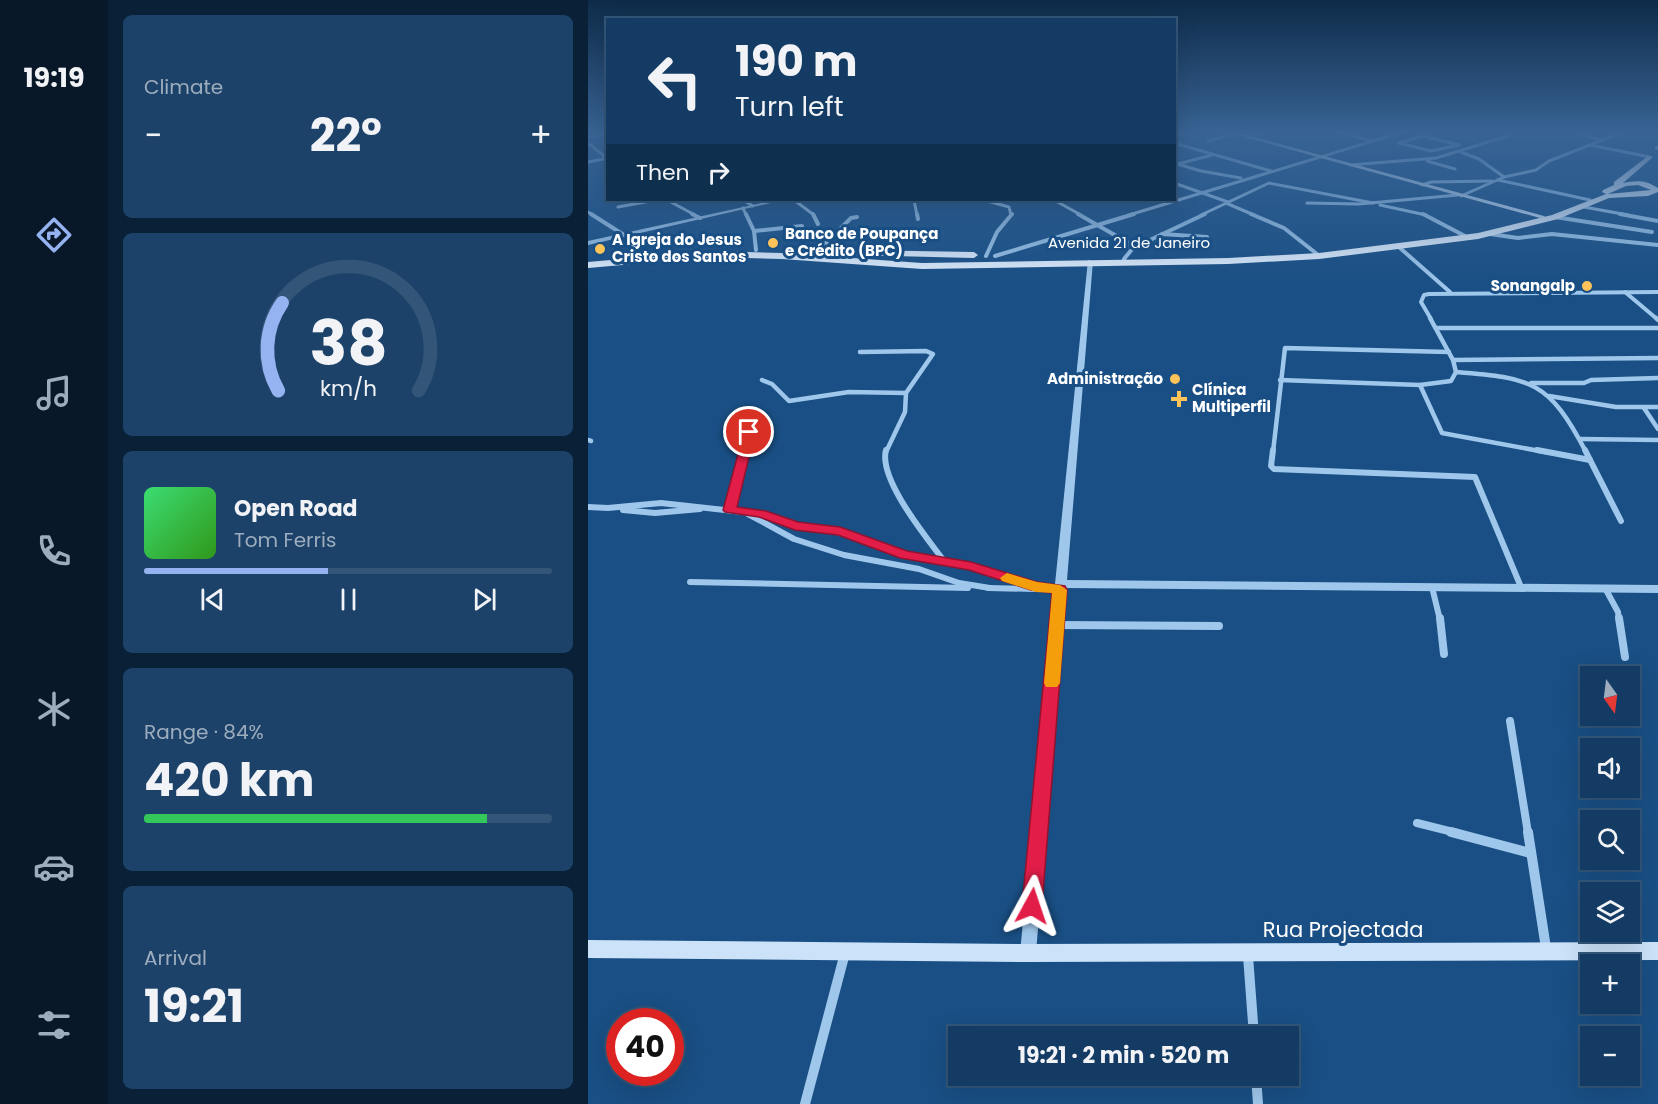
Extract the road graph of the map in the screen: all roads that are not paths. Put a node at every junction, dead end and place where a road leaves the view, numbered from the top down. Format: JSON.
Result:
{"nodes":[{"id":1,"x":1176,"y":184,"type":"edge"},
{"id":2,"x":1230,"y":184,"type":"edge"},
{"id":3,"x":1268,"y":184,"type":"edge"},
{"id":4,"x":1272,"y":184,"type":"edge"},
{"id":5,"x":1417,"y":184,"type":"edge"},
{"id":6,"x":1427,"y":184,"type":"edge"},
{"id":7,"x":1490,"y":184,"type":"edge"},
{"id":8,"x":1506,"y":184,"type":"edge"},
{"id":9,"x":1619,"y":184,"type":"edge"},
{"id":10,"x":1624,"y":184,"type":"edge"},
{"id":11,"x":1634,"y":184,"type":"edge"},
{"id":12,"x":1422,"y":185,"type":"junction"},
{"id":13,"x":1329,"y":189,"type":"dead end"},
{"id":14,"x":1606,"y":192,"type":"junction"},
{"id":15,"x":1202,"y":193,"type":"junction"},
{"id":16,"x":1325,"y":193,"type":"junction"},
{"id":17,"x":1460,"y":195,"type":"junction"},
{"id":18,"x":1615,"y":195,"type":"junction"},
{"id":19,"x":1658,"y":196,"type":"edge"},
{"id":20,"x":651,"y":201,"type":"edge"},
{"id":21,"x":669,"y":201,"type":"edge"},
{"id":22,"x":744,"y":201,"type":"edge"},
{"id":23,"x":770,"y":201,"type":"edge"},
{"id":24,"x":796,"y":201,"type":"edge"},
{"id":25,"x":914,"y":201,"type":"edge"},
{"id":26,"x":990,"y":201,"type":"edge"},
{"id":27,"x":1056,"y":201,"type":"edge"},
{"id":28,"x":1175,"y":201,"type":"edge"},
{"id":29,"x":1176,"y":201,"type":"edge"},
{"id":30,"x":1227,"y":202,"type":"junction"},
{"id":31,"x":1307,"y":203,"type":"dead end"},
{"id":32,"x":1375,"y":203,"type":"junction"},
{"id":33,"x":1587,"y":203,"type":"junction"},
{"id":34,"x":753,"y":206,"type":"junction"},
{"id":35,"x":618,"y":207,"type":"dead end"},
{"id":36,"x":743,"y":208,"type":"junction"},
{"id":37,"x":588,"y":212,"type":"edge"},
{"id":38,"x":857,"y":217,"type":"dead end"},
{"id":39,"x":1542,"y":217,"type":"junction"},
{"id":40,"x":1555,"y":217,"type":"junction"},
{"id":41,"x":700,"y":218,"type":"junction"},
{"id":42,"x":918,"y":219,"type":"dead end"},
{"id":43,"x":1658,"y":221,"type":"edge"},
{"id":44,"x":818,"y":224,"type":"dead end"},
{"id":45,"x":1095,"y":225,"type":"junction"},
{"id":46,"x":802,"y":226,"type":"dead end"},
{"id":47,"x":754,"y":231,"type":"junction"},
{"id":48,"x":1652,"y":232,"type":"dead end"},
{"id":49,"x":1161,"y":234,"type":"junction"},
{"id":50,"x":1490,"y":234,"type":"junction"},
{"id":51,"x":624,"y":235,"type":"junction"},
{"id":52,"x":1465,"y":236,"type":"junction"},
{"id":53,"x":1207,"y":237,"type":"dead end"},
{"id":54,"x":588,"y":243,"type":"edge"},
{"id":55,"x":1658,"y":245,"type":"edge"},
{"id":56,"x":1133,"y":248,"type":"junction"},
{"id":57,"x":1400,"y":248,"type":"junction"},
{"id":58,"x":756,"y":250,"type":"junction"},
{"id":59,"x":821,"y":254,"type":"junction"},
{"id":60,"x":1317,"y":254,"type":"junction"},
{"id":61,"x":990,"y":256,"type":"junction"},
{"id":62,"x":1124,"y":259,"type":"junction"},
{"id":63,"x":1067,"y":260,"type":"junction"},
{"id":64,"x":1090,"y":261,"type":"junction"},
{"id":65,"x":588,"y":264,"type":"edge"},
{"id":66,"x":1449,"y":292,"type":"junction"},
{"id":67,"x":1625,"y":292,"type":"junction"},
{"id":68,"x":1658,"y":292,"type":"edge"},
{"id":69,"x":1658,"y":320,"type":"edge"},
{"id":70,"x":1436,"y":328,"type":"junction"},
{"id":71,"x":1658,"y":328,"type":"edge"},
{"id":72,"x":860,"y":352,"type":"dead end"},
{"id":73,"x":1449,"y":352,"type":"junction"},
{"id":74,"x":1658,"y":358,"type":"edge"},
{"id":75,"x":1453,"y":360,"type":"junction"},
{"id":76,"x":1456,"y":372,"type":"junction"},
{"id":77,"x":1658,"y":378,"type":"edge"},
{"id":78,"x":762,"y":380,"type":"dead end"},
{"id":79,"x":1280,"y":380,"type":"junction"},
{"id":80,"x":1531,"y":383,"type":"junction"},
{"id":81,"x":1420,"y":385,"type":"junction"},
{"id":82,"x":906,"y":393,"type":"junction"},
{"id":83,"x":1549,"y":396,"type":"junction"},
{"id":84,"x":1658,"y":407,"type":"edge"},
{"id":85,"x":1644,"y":408,"type":"junction"},
{"id":86,"x":754,"y":412,"type":"dead end"},
{"id":87,"x":1658,"y":429,"type":"edge"},
{"id":88,"x":1580,"y":439,"type":"junction"},
{"id":89,"x":1658,"y":440,"type":"edge"},
{"id":90,"x":1590,"y":460,"type":"junction"},
{"id":91,"x":588,"y":506,"type":"edge"},
{"id":92,"x":729,"y":510,"type":"junction"},
{"id":93,"x":1621,"y":520,"type":"dead end"},
{"id":94,"x":944,"y":561,"type":"junction"},
{"id":95,"x":690,"y":582,"type":"dead end"},
{"id":96,"x":1060,"y":587,"type":"junction"},
{"id":97,"x":1431,"y":587,"type":"junction"},
{"id":98,"x":1521,"y":587,"type":"junction"},
{"id":99,"x":990,"y":588,"type":"junction"},
{"id":100,"x":1605,"y":588,"type":"junction"},
{"id":101,"x":1658,"y":589,"type":"edge"},
{"id":102,"x":1057,"y":625,"type":"junction"},
{"id":103,"x":1219,"y":626,"type":"dead end"},
{"id":104,"x":1444,"y":654,"type":"dead end"},
{"id":105,"x":1625,"y":657,"type":"dead end"},
{"id":106,"x":1510,"y":721,"type":"dead end"},
{"id":107,"x":1418,"y":823,"type":"dead end"},
{"id":108,"x":1530,"y":854,"type":"junction"},
{"id":109,"x":588,"y":949,"type":"edge"},
{"id":110,"x":846,"y":950,"type":"junction"},
{"id":111,"x":1546,"y":951,"type":"junction"},
{"id":112,"x":1658,"y":951,"type":"edge"},
{"id":113,"x":1248,"y":952,"type":"junction"},
{"id":114,"x":1028,"y":953,"type":"junction"},
{"id":115,"x":1253,"y":1026,"type":"edge"},
{"id":116,"x":1257,"y":1086,"type":"edge"},
{"id":117,"x":805,"y":1104,"type":"edge"},
{"id":118,"x":1258,"y":1104,"type":"edge"}],
"edges":[{"from":1,"to":15,"type":"street"},
{"from":2,"to":15,"type":"street"},
{"from":3,"to":30,"type":"street"},
{"from":4,"to":16,"type":"street"},
{"from":5,"to":12,"type":"main road"},
{"from":6,"to":12,"type":"street"},
{"from":7,"to":17,"type":"street"},
{"from":8,"to":33,"type":"street"},
{"from":9,"to":14,"type":"main road","name":"Avenida 21 de Janeiro"},
{"from":10,"to":14,"type":"main road"},
{"from":11,"to":18,"type":"main road"},
{"from":12,"to":17,"type":"main road"},
{"from":13,"to":16,"type":"street"},
{"from":14,"to":33,"type":"main road","name":"Avenida 21 de Janeiro"},
{"from":15,"to":29,"type":"street"},
{"from":15,"to":30,"type":"street"},
{"from":16,"to":32,"type":"street"},
{"from":17,"to":32,"type":"street"},
{"from":17,"to":39,"type":"main road"},
{"from":18,"to":19,"type":"main road"},
{"from":18,"to":33,"type":"main road","name":"Avenida 21 de Janeiro"},
{"from":20,"to":35,"type":"street"},
{"from":21,"to":41,"type":"street"},
{"from":22,"to":34,"type":"street"},
{"from":23,"to":34,"type":"street"},
{"from":24,"to":44,"type":"street"},
{"from":25,"to":42,"type":"street"},
{"from":26,"to":61,"type":"street"},
{"from":27,"to":45,"type":"street"},
{"from":28,"to":45,"type":"street"},
{"from":30,"to":49,"type":"street"},
{"from":30,"to":60,"type":"street"},
{"from":31,"to":32,"type":"street"},
{"from":32,"to":52,"type":"street"},
{"from":33,"to":39,"type":"main road","name":"Avenida 21 de Janeiro"},
{"from":33,"to":40,"type":"main road","name":"Avenida 21 de Janeiro"},
{"from":33,"to":43,"type":"street"},
{"from":34,"to":36,"type":"street"},
{"from":36,"to":41,"type":"street"},
{"from":36,"to":47,"type":"street"},
{"from":37,"to":51,"type":"street"},
{"from":38,"to":59,"type":"street"},
{"from":39,"to":52,"type":"main road","name":"Avenida 21 de Janeiro"},
{"from":40,"to":48,"type":"street"},
{"from":40,"to":50,"type":"main road","name":"Avenida 21 de Janeiro"},
{"from":41,"to":51,"type":"street"},
{"from":45,"to":56,"type":"street"},
{"from":45,"to":61,"type":"street"},
{"from":46,"to":47,"type":"street"},
{"from":47,"to":58,"type":"street"},
{"from":49,"to":53,"type":"street"},
{"from":49,"to":56,"type":"street"},
{"from":50,"to":55,"type":"street"},
{"from":50,"to":57,"type":"main road","name":"Avenida 21 de Janeiro"},
{"from":51,"to":54,"type":"street"},
{"from":52,"to":60,"type":"main road","name":"Avenida 21 de Janeiro"},
{"from":56,"to":62,"type":"street"},
{"from":57,"to":64,"type":"main road","name":"Avenida 21 de Janeiro"},
{"from":57,"to":66,"type":"street"},
{"from":58,"to":59,"type":"main road","name":"Avenida 21 de Janeiro"},
{"from":58,"to":65,"type":"main road","name":"Avenida 21 de Janeiro"},
{"from":59,"to":59,"type":"main road"},
{"from":59,"to":61,"type":"main road","name":"Avenida 21 de Janeiro"},
{"from":59,"to":63,"type":"main road","name":"Avenida 21 de Janeiro"},
{"from":59,"to":65,"type":"main road","name":"Avenida 21 de Janeiro"},
{"from":60,"to":62,"type":"main road","name":"Avenida 21 de Janeiro"},
{"from":61,"to":63,"type":"main road","name":"Avenida 21 de Janeiro"},
{"from":62,"to":63,"type":"main road","name":"Avenida 21 de Janeiro"},
{"from":63,"to":63,"type":"main road"},
{"from":63,"to":64,"type":"main road","name":"Avenida 21 de Janeiro"},
{"from":64,"to":96,"type":"street"},
{"from":66,"to":67,"type":"street"},
{"from":66,"to":70,"type":"street"},
{"from":67,"to":68,"type":"street"},
{"from":67,"to":69,"type":"street"},
{"from":70,"to":71,"type":"street"},
{"from":70,"to":73,"type":"street"},
{"from":72,"to":82,"type":"street"},
{"from":73,"to":75,"type":"street"},
{"from":73,"to":79,"type":"street"},
{"from":74,"to":75,"type":"street"},
{"from":75,"to":76,"type":"street"},
{"from":76,"to":80,"type":"street"},
{"from":76,"to":81,"type":"street"},
{"from":77,"to":80,"type":"street"},
{"from":78,"to":82,"type":"street"},
{"from":79,"to":81,"type":"street"},
{"from":79,"to":98,"type":"street"},
{"from":80,"to":83,"type":"street"},
{"from":81,"to":90,"type":"street"},
{"from":82,"to":94,"type":"street"},
{"from":83,"to":85,"type":"street"},
{"from":83,"to":88,"type":"street"},
{"from":84,"to":85,"type":"street"},
{"from":85,"to":87,"type":"street"},
{"from":86,"to":92,"type":"street"},
{"from":88,"to":89,"type":"street"},
{"from":88,"to":90,"type":"street"},
{"from":90,"to":93,"type":"street"},
{"from":91,"to":92,"type":"street"},
{"from":92,"to":94,"type":"street"},
{"from":92,"to":99,"type":"street"},
{"from":94,"to":96,"type":"street"},
{"from":95,"to":99,"type":"street"},
{"from":96,"to":97,"type":"street"},
{"from":96,"to":99,"type":"street"},
{"from":96,"to":102,"type":"street"},
{"from":97,"to":98,"type":"street"},
{"from":97,"to":104,"type":"street"},
{"from":98,"to":100,"type":"street"},
{"from":100,"to":101,"type":"street"},
{"from":100,"to":105,"type":"street"},
{"from":102,"to":103,"type":"street"},
{"from":102,"to":114,"type":"street"},
{"from":106,"to":108,"type":"street"},
{"from":107,"to":108,"type":"street"},
{"from":108,"to":111,"type":"street"},
{"from":109,"to":110,"type":"main road","name":"Rua Projectada"},
{"from":110,"to":114,"type":"main road","name":"Rua Projectada"},
{"from":110,"to":117,"type":"street"},
{"from":111,"to":112,"type":"main road","name":"Rua Projectada"},
{"from":111,"to":113,"type":"main road","name":"Rua Projectada"},
{"from":113,"to":114,"type":"main road","name":"Rua Projectada"},
{"from":113,"to":115,"type":"street"},
{"from":116,"to":118,"type":"street"}]}
